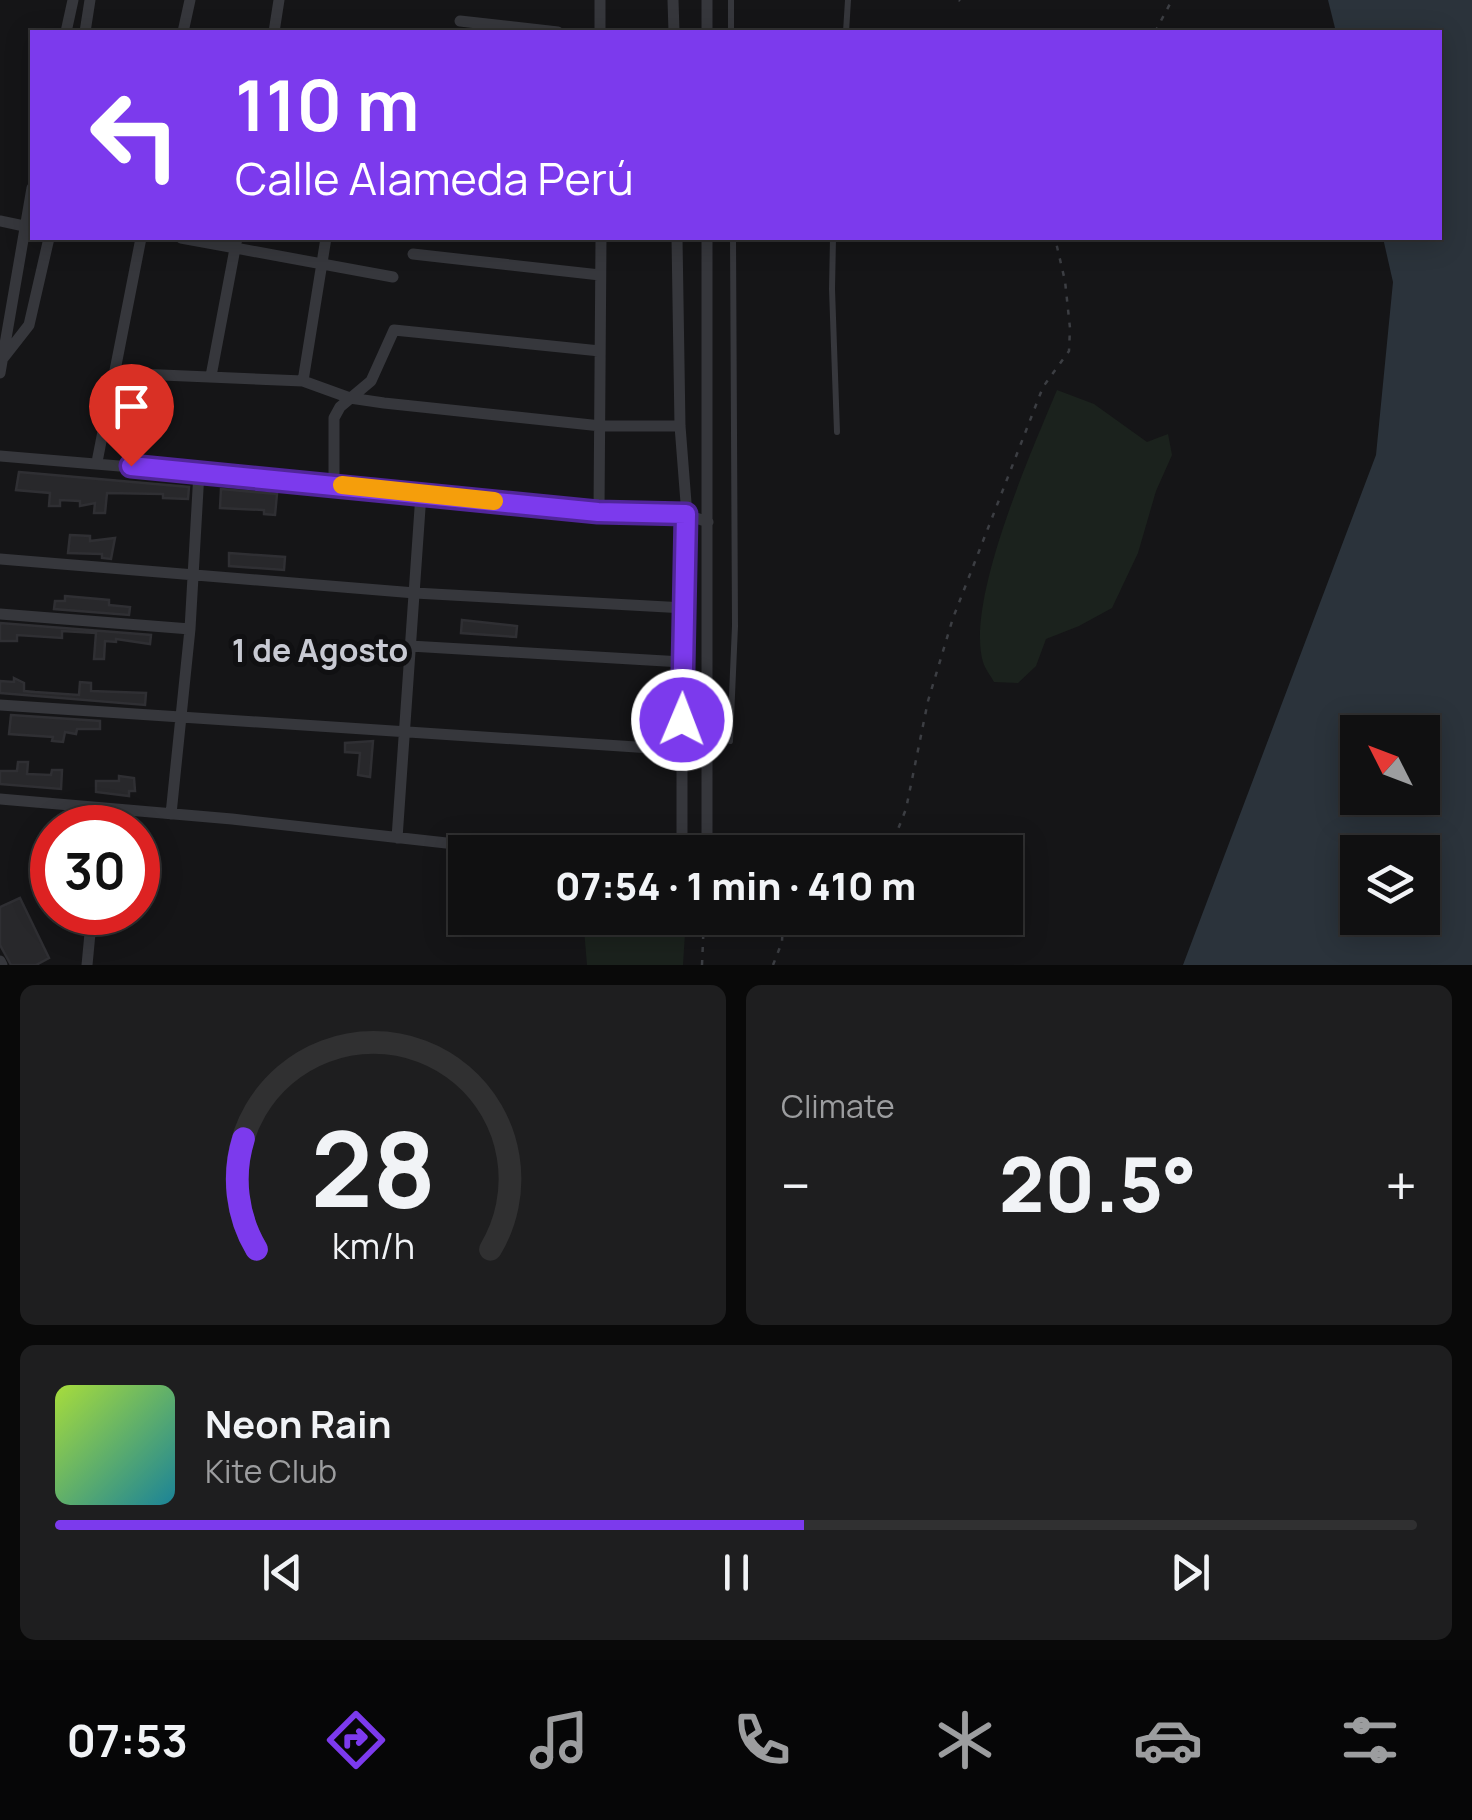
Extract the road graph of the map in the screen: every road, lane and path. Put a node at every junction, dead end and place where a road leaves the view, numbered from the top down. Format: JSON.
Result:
{"nodes":[{"id":1,"x":73,"y":0,"type":"edge"},
{"id":2,"x":90,"y":0,"type":"edge"},
{"id":3,"x":190,"y":0,"type":"edge"},
{"id":4,"x":279,"y":0,"type":"edge"},
{"id":5,"x":600,"y":0,"type":"edge"},
{"id":6,"x":674,"y":0,"type":"edge"},
{"id":7,"x":707,"y":0,"type":"edge"},
{"id":8,"x":732,"y":0,"type":"edge"},
{"id":9,"x":848,"y":0,"type":"edge"},
{"id":10,"x":1172,"y":0,"type":"edge"},
{"id":11,"x":460,"y":21,"type":"dead end"},
{"id":12,"x":66,"y":30,"type":"edge"},
{"id":13,"x":84,"y":30,"type":"edge"},
{"id":14,"x":183,"y":30,"type":"edge"},
{"id":15,"x":274,"y":30,"type":"edge"},
{"id":16,"x":540,"y":30,"type":"edge"},
{"id":17,"x":600,"y":30,"type":"edge"},
{"id":18,"x":674,"y":30,"type":"edge"},
{"id":19,"x":707,"y":30,"type":"edge"},
{"id":20,"x":732,"y":30,"type":"edge"},
{"id":21,"x":846,"y":30,"type":"edge"},
{"id":22,"x":1156,"y":30,"type":"edge"},
{"id":23,"x":30,"y":208,"type":"edge"},
{"id":24,"x":0,"y":220,"type":"edge"},
{"id":25,"x":24,"y":226,"type":"junction"},
{"id":26,"x":48,"y":240,"type":"edge"},
{"id":27,"x":141,"y":240,"type":"edge"},
{"id":28,"x":209,"y":240,"type":"edge"},
{"id":29,"x":326,"y":240,"type":"edge"},
{"id":30,"x":601,"y":240,"type":"edge"},
{"id":31,"x":677,"y":240,"type":"edge"},
{"id":32,"x":708,"y":240,"type":"edge"},
{"id":33,"x":733,"y":240,"type":"edge"},
{"id":34,"x":834,"y":240,"type":"edge"},
{"id":35,"x":1055,"y":240,"type":"edge"},
{"id":36,"x":237,"y":242,"type":"edge"},
{"id":37,"x":413,"y":254,"type":"dead end"},
{"id":38,"x":320,"y":263,"type":"junction"},
{"id":39,"x":600,"y":275,"type":"junction"},
{"id":40,"x":393,"y":277,"type":"dead end"},
{"id":41,"x":600,"y":351,"type":"junction"},
{"id":42,"x":3,"y":358,"type":"junction"},
{"id":43,"x":0,"y":373,"type":"edge"},
{"id":44,"x":115,"y":373,"type":"junction"},
{"id":45,"x":211,"y":376,"type":"junction"},
{"id":46,"x":303,"y":381,"type":"junction"},
{"id":47,"x":350,"y":398,"type":"junction"},
{"id":48,"x":601,"y":426,"type":"junction"},
{"id":49,"x":680,"y":426,"type":"junction"},
{"id":50,"x":837,"y":432,"type":"dead end"},
{"id":51,"x":0,"y":456,"type":"edge"},
{"id":52,"x":98,"y":462,"type":"junction"},
{"id":53,"x":199,"y":472,"type":"junction"},
{"id":54,"x":334,"y":484,"type":"junction"},
{"id":55,"x":421,"y":494,"type":"junction"},
{"id":56,"x":598,"y":512,"type":"junction"},
{"id":57,"x":686,"y":514,"type":"junction"},
{"id":58,"x":708,"y":522,"type":"junction"},
{"id":59,"x":0,"y":559,"type":"edge"},
{"id":60,"x":191,"y":574,"type":"junction"},
{"id":61,"x":415,"y":593,"type":"junction"},
{"id":62,"x":685,"y":608,"type":"junction"},
{"id":63,"x":0,"y":614,"type":"edge"},
{"id":64,"x":190,"y":629,"type":"junction"},
{"id":65,"x":410,"y":646,"type":"junction"},
{"id":66,"x":682,"y":662,"type":"junction"},
{"id":67,"x":0,"y":705,"type":"edge"},
{"id":68,"x":181,"y":718,"type":"junction"},
{"id":69,"x":404,"y":734,"type":"junction"},
{"id":70,"x":730,"y":741,"type":"dead end"},
{"id":71,"x":681,"y":750,"type":"junction"},
{"id":72,"x":0,"y":799,"type":"edge"},
{"id":73,"x":67,"y":805,"type":"edge"},
{"id":74,"x":160,"y":813,"type":"edge"},
{"id":75,"x":171,"y":814,"type":"junction"},
{"id":76,"x":682,"y":835,"type":"edge"},
{"id":77,"x":707,"y":835,"type":"edge"},
{"id":78,"x":896,"y":835,"type":"edge"},
{"id":79,"x":397,"y":838,"type":"junction"},
{"id":80,"x":448,"y":843,"type":"edge"},
{"id":81,"x":90,"y":935,"type":"edge"},
{"id":82,"x":703,"y":935,"type":"edge"},
{"id":83,"x":782,"y":935,"type":"edge"},
{"id":84,"x":88,"y":965,"type":"edge"},
{"id":85,"x":702,"y":965,"type":"edge"},
{"id":86,"x":774,"y":965,"type":"edge"}],
"edges":[{"from":1,"to":12,"type":"street"},
{"from":2,"to":13,"type":"street"},
{"from":3,"to":14,"type":"street"},
{"from":4,"to":15,"type":"street"},
{"from":5,"to":17,"type":"street"},
{"from":6,"to":18,"type":"street"},
{"from":7,"to":19,"type":"street"},
{"from":8,"to":20,"type":"lane"},
{"from":9,"to":21,"type":"lane"},
{"from":10,"to":22,"type":"path"},
{"from":11,"to":16,"type":"street"},
{"from":23,"to":25,"type":"street"},
{"from":24,"to":25,"type":"street"},
{"from":25,"to":42,"type":"street"},
{"from":26,"to":42,"type":"street"},
{"from":27,"to":44,"type":"street"},
{"from":28,"to":36,"type":"street"},
{"from":29,"to":38,"type":"street"},
{"from":30,"to":39,"type":"street"},
{"from":31,"to":49,"type":"street"},
{"from":32,"to":58,"type":"street"},
{"from":33,"to":70,"type":"lane"},
{"from":34,"to":50,"type":"lane"},
{"from":35,"to":78,"type":"path"},
{"from":36,"to":38,"type":"street"},
{"from":36,"to":45,"type":"street"},
{"from":37,"to":39,"type":"street"},
{"from":38,"to":40,"type":"street"},
{"from":38,"to":46,"type":"street"},
{"from":39,"to":41,"type":"street"},
{"from":41,"to":47,"type":"street"},
{"from":41,"to":48,"type":"street"},
{"from":42,"to":43,"type":"street"},
{"from":44,"to":45,"type":"street"},
{"from":44,"to":52,"type":"street"},
{"from":45,"to":46,"type":"street"},
{"from":46,"to":47,"type":"street"},
{"from":47,"to":48,"type":"street"},
{"from":47,"to":54,"type":"street"},
{"from":48,"to":49,"type":"street"},
{"from":48,"to":56,"type":"street"},
{"from":49,"to":57,"type":"street"},
{"from":51,"to":52,"type":"street"},
{"from":52,"to":53,"type":"street"},
{"from":53,"to":54,"type":"street"},
{"from":53,"to":60,"type":"street"},
{"from":54,"to":55,"type":"street"},
{"from":55,"to":56,"type":"street"},
{"from":55,"to":61,"type":"street"},
{"from":56,"to":57,"type":"street"},
{"from":57,"to":58,"type":"street"},
{"from":57,"to":62,"type":"street"},
{"from":58,"to":77,"type":"street"},
{"from":59,"to":60,"type":"street"},
{"from":60,"to":61,"type":"street"},
{"from":60,"to":64,"type":"street"},
{"from":61,"to":62,"type":"street"},
{"from":61,"to":65,"type":"street"},
{"from":62,"to":66,"type":"street"},
{"from":63,"to":64,"type":"street"},
{"from":64,"to":68,"type":"street"},
{"from":65,"to":66,"type":"street"},
{"from":65,"to":69,"type":"street"},
{"from":66,"to":71,"type":"street"},
{"from":67,"to":68,"type":"street"},
{"from":68,"to":69,"type":"street"},
{"from":68,"to":75,"type":"street"},
{"from":69,"to":71,"type":"street"},
{"from":69,"to":79,"type":"street"},
{"from":71,"to":76,"type":"street"},
{"from":72,"to":73,"type":"street"},
{"from":74,"to":75,"type":"street"},
{"from":75,"to":79,"type":"street"},
{"from":79,"to":80,"type":"street"},
{"from":81,"to":84,"type":"street"},
{"from":82,"to":85,"type":"path"},
{"from":83,"to":86,"type":"path"}]}
